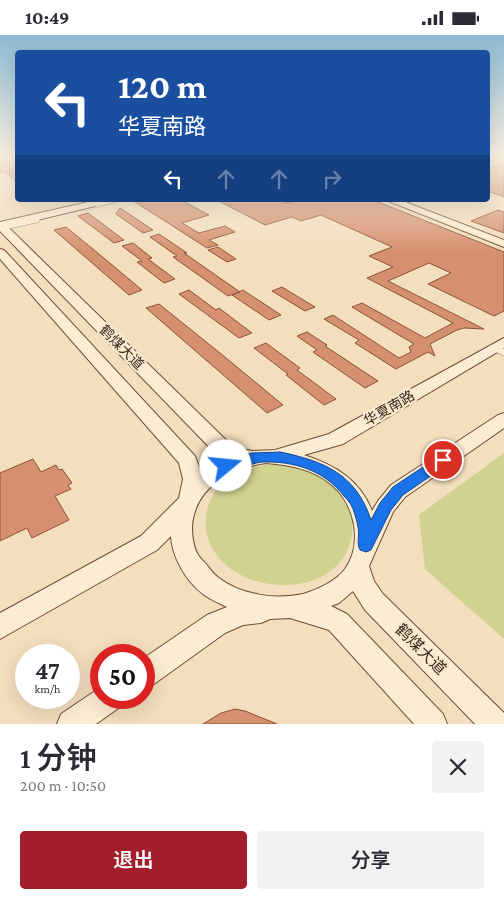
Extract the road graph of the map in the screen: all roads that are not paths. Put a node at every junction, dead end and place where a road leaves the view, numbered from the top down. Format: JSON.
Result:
{"nodes":[{"id":1,"x":91,"y":202,"type":"edge"},
{"id":2,"x":101,"y":202,"type":"edge"},
{"id":3,"x":111,"y":202,"type":"edge"},
{"id":4,"x":396,"y":202,"type":"edge"},
{"id":5,"x":403,"y":202,"type":"edge"},
{"id":6,"x":1,"y":226,"type":"edge"},
{"id":7,"x":504,"y":242,"type":"edge"},
{"id":8,"x":0,"y":252,"type":"edge"},
{"id":9,"x":500,"y":348,"type":"edge"},
{"id":10,"x":504,"y":419,"type":"edge"},
{"id":11,"x":259,"y":457,"type":"junction"},
{"id":12,"x":188,"y":501,"type":"junction"},
{"id":13,"x":362,"y":556,"type":"junction"},
{"id":14,"x":283,"y":608,"type":"junction"},
{"id":15,"x":0,"y":627,"type":"edge"},
{"id":16,"x":155,"y":666,"type":"edge"},
{"id":17,"x":93,"y":709,"type":"edge"},
{"id":18,"x":71,"y":724,"type":"edge"},
{"id":19,"x":433,"y":724,"type":"edge"},
{"id":20,"x":495,"y":724,"type":"edge"}],
"edges":[{"from":1,"to":6,"type":"main road"},
{"from":2,"to":6,"type":"street"},
{"from":3,"to":6,"type":"street"},
{"from":4,"to":7,"type":"main road"},
{"from":5,"to":7,"type":"main road"},
{"from":6,"to":11,"type":"main road","name":"鹤煤大道"},
{"from":8,"to":12,"type":"main road","name":"鹤煤大道"},
{"from":9,"to":11,"type":"main road","name":"华夏南路"},
{"from":10,"to":13,"type":"main road"},
{"from":11,"to":12,"type":"main road","name":"鹤煤大道"},
{"from":11,"to":13,"type":"main road","name":"鹤煤大道"},
{"from":12,"to":14,"type":"main road","name":"鹤煤大道"},
{"from":12,"to":15,"type":"main road"},
{"from":13,"to":14,"type":"main road","name":"鹤煤大道"},
{"from":13,"to":20,"type":"main road","name":"鹤煤大道"},
{"from":14,"to":16,"type":"main road"},
{"from":14,"to":19,"type":"main road","name":"鹤煤大道"},
{"from":17,"to":18,"type":"main road"}]}
